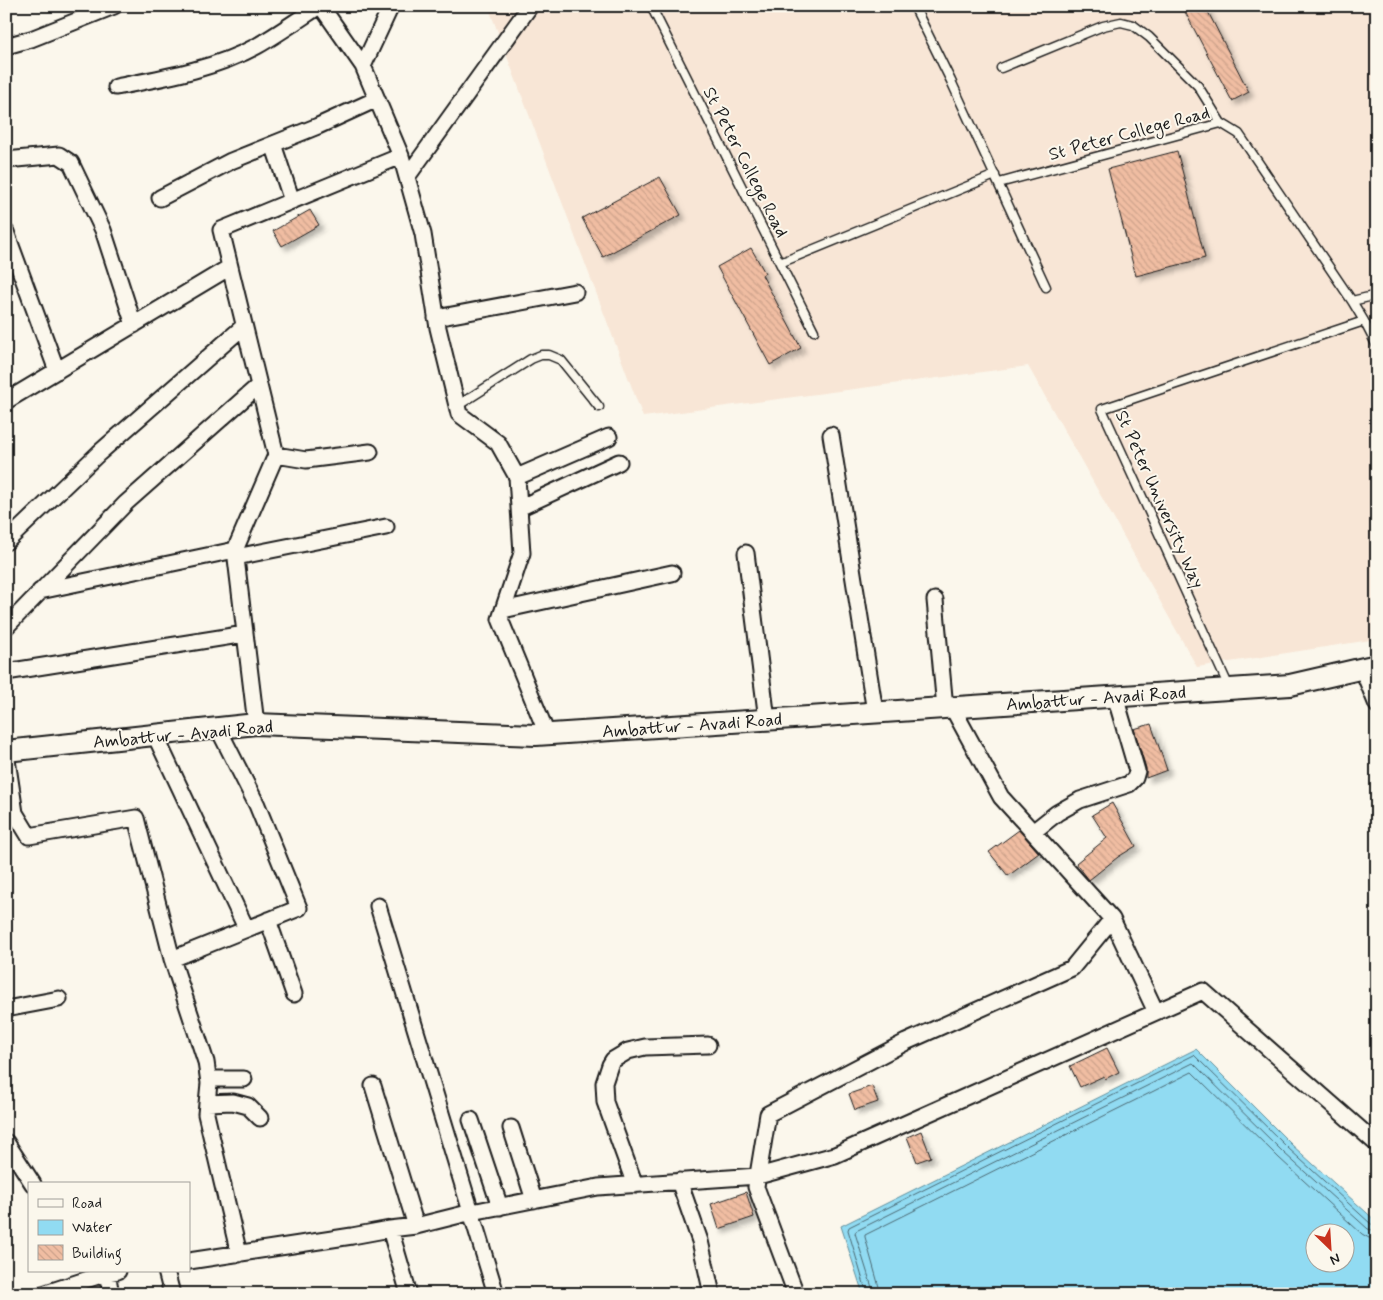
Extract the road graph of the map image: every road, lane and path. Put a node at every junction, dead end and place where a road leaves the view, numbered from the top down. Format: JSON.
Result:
{"nodes":[{"id":1,"x":114,"y":6,"type":"edge"},
{"id":2,"x":320,"y":6,"type":"edge"},
{"id":3,"x":391,"y":6,"type":"edge"},
{"id":4,"x":530,"y":6,"type":"edge"},
{"id":5,"x":651,"y":6,"type":"edge"},
{"id":6,"x":914,"y":6,"type":"edge"},
{"id":7,"x":6,"y":46,"type":"edge"},
{"id":8,"x":362,"y":66,"type":"junction"},
{"id":9,"x":1001,"y":68,"type":"dead end"},
{"id":10,"x":116,"y":88,"type":"dead end"},
{"id":11,"x":377,"y":99,"type":"junction"},
{"id":12,"x":1221,"y":124,"type":"junction"},
{"id":13,"x":273,"y":144,"type":"junction"},
{"id":14,"x":401,"y":156,"type":"junction"},
{"id":15,"x":6,"y":160,"type":"edge"},
{"id":16,"x":995,"y":175,"type":"junction"},
{"id":17,"x":407,"y":177,"type":"junction"},
{"id":18,"x":999,"y":183,"type":"junction"},
{"id":19,"x":160,"y":198,"type":"dead end"},
{"id":20,"x":292,"y":201,"type":"junction"},
{"id":21,"x":6,"y":232,"type":"edge"},
{"id":22,"x":780,"y":264,"type":"junction"},
{"id":23,"x":230,"y":267,"type":"junction"},
{"id":24,"x":1046,"y":287,"type":"dead end"},
{"id":25,"x":575,"y":292,"type":"dead end"},
{"id":26,"x":1377,"y":295,"type":"edge"},
{"id":27,"x":1352,"y":301,"type":"junction"},
{"id":28,"x":436,"y":318,"type":"junction"},
{"id":29,"x":1364,"y":321,"type":"junction"},
{"id":30,"x":134,"y":325,"type":"junction"},
{"id":31,"x":244,"y":326,"type":"junction"},
{"id":32,"x":814,"y":331,"type":"dead end"},
{"id":33,"x":1377,"y":346,"type":"edge"},
{"id":34,"x":57,"y":371,"type":"junction"},
{"id":35,"x":258,"y":386,"type":"junction"},
{"id":36,"x":6,"y":401,"type":"edge"},
{"id":37,"x":456,"y":406,"type":"junction"},
{"id":38,"x":599,"y":407,"type":"dead end"},
{"id":39,"x":831,"y":435,"type":"dead end"},
{"id":40,"x":609,"y":437,"type":"dead end"},
{"id":41,"x":370,"y":452,"type":"dead end"},
{"id":42,"x":276,"y":455,"type":"junction"},
{"id":43,"x":619,"y":462,"type":"dead end"},
{"id":44,"x":517,"y":477,"type":"junction"},
{"id":45,"x":519,"y":508,"type":"junction"},
{"id":46,"x":386,"y":527,"type":"dead end"},
{"id":47,"x":6,"y":542,"type":"edge"},
{"id":48,"x":746,"y":553,"type":"dead end"},
{"id":49,"x":236,"y":554,"type":"junction"},
{"id":50,"x":672,"y":573,"type":"dead end"},
{"id":51,"x":40,"y":592,"type":"junction"},
{"id":52,"x":935,"y":600,"type":"dead end"},
{"id":53,"x":503,"y":610,"type":"junction"},
{"id":54,"x":6,"y":627,"type":"edge"},
{"id":55,"x":245,"y":634,"type":"junction"},
{"id":56,"x":1369,"y":666,"type":"edge"},
{"id":57,"x":6,"y":672,"type":"edge"},
{"id":58,"x":1230,"y":689,"type":"junction"},
{"id":59,"x":1115,"y":696,"type":"junction"},
{"id":60,"x":1377,"y":704,"type":"edge"},
{"id":61,"x":949,"y":707,"type":"junction"},
{"id":62,"x":875,"y":712,"type":"junction"},
{"id":63,"x":767,"y":720,"type":"junction"},
{"id":64,"x":256,"y":724,"type":"junction"},
{"id":65,"x":218,"y":728,"type":"junction"},
{"id":66,"x":547,"y":734,"type":"junction"},
{"id":67,"x":155,"y":735,"type":"junction"},
{"id":68,"x":6,"y":752,"type":"edge"},
{"id":69,"x":1033,"y":832,"type":"junction"},
{"id":70,"x":378,"y":906,"type":"dead end"},
{"id":71,"x":1112,"y":919,"type":"junction"},
{"id":72,"x":268,"y":920,"type":"junction"},
{"id":73,"x":246,"y":928,"type":"junction"},
{"id":74,"x":172,"y":959,"type":"junction"},
{"id":75,"x":294,"y":994,"type":"dead end"},
{"id":76,"x":59,"y":999,"type":"dead end"},
{"id":77,"x":6,"y":1009,"type":"edge"},
{"id":78,"x":1156,"y":1012,"type":"junction"},
{"id":79,"x":708,"y":1045,"type":"dead end"},
{"id":80,"x":244,"y":1079,"type":"dead end"},
{"id":81,"x":209,"y":1080,"type":"junction"},
{"id":82,"x":373,"y":1086,"type":"dead end"},
{"id":83,"x":207,"y":1104,"type":"junction"},
{"id":84,"x":260,"y":1118,"type":"dead end"},
{"id":85,"x":471,"y":1120,"type":"dead end"},
{"id":86,"x":511,"y":1128,"type":"dead end"},
{"id":87,"x":6,"y":1142,"type":"edge"},
{"id":88,"x":1377,"y":1144,"type":"edge"},
{"id":89,"x":758,"y":1176,"type":"junction"},
{"id":90,"x":679,"y":1181,"type":"junction"},
{"id":91,"x":32,"y":1182,"type":"edge"},
{"id":92,"x":635,"y":1185,"type":"junction"},
{"id":93,"x":534,"y":1200,"type":"junction"},
{"id":94,"x":500,"y":1207,"type":"junction"},
{"id":95,"x":472,"y":1212,"type":"junction"},
{"id":96,"x":416,"y":1226,"type":"junction"},
{"id":97,"x":390,"y":1229,"type":"junction"},
{"id":98,"x":240,"y":1254,"type":"junction"},
{"id":99,"x":190,"y":1261,"type":"edge"},
{"id":100,"x":166,"y":1272,"type":"edge"},
{"id":101,"x":102,"y":1273,"type":"edge"},
{"id":102,"x":42,"y":1294,"type":"edge"},
{"id":103,"x":111,"y":1294,"type":"edge"},
{"id":104,"x":172,"y":1294,"type":"edge"},
{"id":105,"x":410,"y":1294,"type":"edge"},
{"id":106,"x":496,"y":1294,"type":"edge"},
{"id":107,"x":712,"y":1294,"type":"edge"},
{"id":108,"x":796,"y":1294,"type":"edge"}],
"edges":[{"from":1,"to":7,"type":"street"},
{"from":2,"to":8,"type":"street"},
{"from":2,"to":10,"type":"street"},
{"from":3,"to":8,"type":"street"},
{"from":4,"to":17,"type":"street"},
{"from":5,"to":22,"type":"lane","name":"St Peter College Road"},
{"from":6,"to":16,"type":"lane"},
{"from":8,"to":11,"type":"street"},
{"from":9,"to":12,"type":"lane"},
{"from":11,"to":13,"type":"street"},
{"from":11,"to":14,"type":"street"},
{"from":12,"to":18,"type":"lane","name":"St Peter College Road"},
{"from":12,"to":27,"type":"lane","name":"St Peter College Road"},
{"from":13,"to":19,"type":"street"},
{"from":13,"to":20,"type":"street"},
{"from":14,"to":17,"type":"street"},
{"from":14,"to":20,"type":"street"},
{"from":15,"to":30,"type":"street"},
{"from":16,"to":18,"type":"lane"},
{"from":16,"to":22,"type":"lane"},
{"from":17,"to":28,"type":"street"},
{"from":18,"to":24,"type":"lane"},
{"from":20,"to":23,"type":"street"},
{"from":21,"to":34,"type":"street"},
{"from":22,"to":32,"type":"lane","name":"St Peter College Road"},
{"from":23,"to":30,"type":"street"},
{"from":23,"to":31,"type":"street"},
{"from":25,"to":28,"type":"street"},
{"from":26,"to":27,"type":"lane"},
{"from":27,"to":29,"type":"lane","name":"St Peter College Road"},
{"from":28,"to":37,"type":"street"},
{"from":29,"to":33,"type":"lane","name":"St Peter College Road"},
{"from":29,"to":58,"type":"lane","name":"St Peter University Way"},
{"from":30,"to":34,"type":"street"},
{"from":31,"to":35,"type":"street"},
{"from":31,"to":47,"type":"street"},
{"from":34,"to":36,"type":"street"},
{"from":35,"to":42,"type":"street"},
{"from":35,"to":51,"type":"street"},
{"from":37,"to":38,"type":"lane"},
{"from":37,"to":44,"type":"street"},
{"from":39,"to":62,"type":"street"},
{"from":40,"to":44,"type":"street"},
{"from":41,"to":42,"type":"street"},
{"from":42,"to":49,"type":"street"},
{"from":43,"to":45,"type":"street"},
{"from":44,"to":45,"type":"street"},
{"from":45,"to":53,"type":"street"},
{"from":46,"to":49,"type":"street"},
{"from":48,"to":63,"type":"street"},
{"from":49,"to":51,"type":"street"},
{"from":49,"to":55,"type":"street"},
{"from":50,"to":53,"type":"street"},
{"from":51,"to":54,"type":"street"},
{"from":52,"to":61,"type":"street"},
{"from":53,"to":66,"type":"street"},
{"from":55,"to":57,"type":"street"},
{"from":55,"to":64,"type":"street"},
{"from":56,"to":58,"type":"street","name":"Ambattur - Avadi Road"},
{"from":56,"to":60,"type":"street"},
{"from":58,"to":59,"type":"street","name":"Ambattur - Avadi Road"},
{"from":59,"to":61,"type":"street","name":"Ambattur - Avadi Road"},
{"from":59,"to":69,"type":"street"},
{"from":61,"to":62,"type":"street","name":"Ambattur - Avadi Road"},
{"from":61,"to":69,"type":"street"},
{"from":62,"to":63,"type":"street","name":"Ambattur - Avadi Road"},
{"from":63,"to":66,"type":"street","name":"Ambattur - Avadi Road"},
{"from":64,"to":65,"type":"street","name":"Ambattur - Avadi Road"},
{"from":64,"to":66,"type":"street","name":"Ambattur - Avadi Road"},
{"from":65,"to":67,"type":"street","name":"Ambattur - Avadi Road"},
{"from":65,"to":72,"type":"street"},
{"from":67,"to":68,"type":"street","name":"Ambattur - Avadi Road"},
{"from":67,"to":73,"type":"street"},
{"from":68,"to":74,"type":"street"},
{"from":69,"to":71,"type":"street"},
{"from":70,"to":95,"type":"street"},
{"from":71,"to":78,"type":"street"},
{"from":71,"to":89,"type":"street"},
{"from":72,"to":73,"type":"street"},
{"from":72,"to":75,"type":"street"},
{"from":73,"to":74,"type":"street"},
{"from":74,"to":81,"type":"street"},
{"from":76,"to":77,"type":"street"},
{"from":78,"to":88,"type":"street"},
{"from":78,"to":89,"type":"street"},
{"from":79,"to":92,"type":"street"},
{"from":80,"to":81,"type":"street"},
{"from":81,"to":83,"type":"street"},
{"from":82,"to":96,"type":"street"},
{"from":83,"to":84,"type":"street"},
{"from":83,"to":98,"type":"street"},
{"from":85,"to":94,"type":"street"},
{"from":86,"to":93,"type":"street"},
{"from":87,"to":91,"type":"street"},
{"from":89,"to":90,"type":"street"},
{"from":89,"to":108,"type":"street"},
{"from":90,"to":92,"type":"street"},
{"from":90,"to":107,"type":"street"},
{"from":92,"to":93,"type":"street"},
{"from":93,"to":94,"type":"street"},
{"from":94,"to":95,"type":"street"},
{"from":95,"to":96,"type":"street"},
{"from":95,"to":106,"type":"street"},
{"from":96,"to":97,"type":"street"},
{"from":97,"to":98,"type":"street"},
{"from":97,"to":105,"type":"street"},
{"from":98,"to":99,"type":"street"},
{"from":100,"to":104,"type":"street"},
{"from":101,"to":102,"type":"street"},
{"from":101,"to":103,"type":"street"}]}
